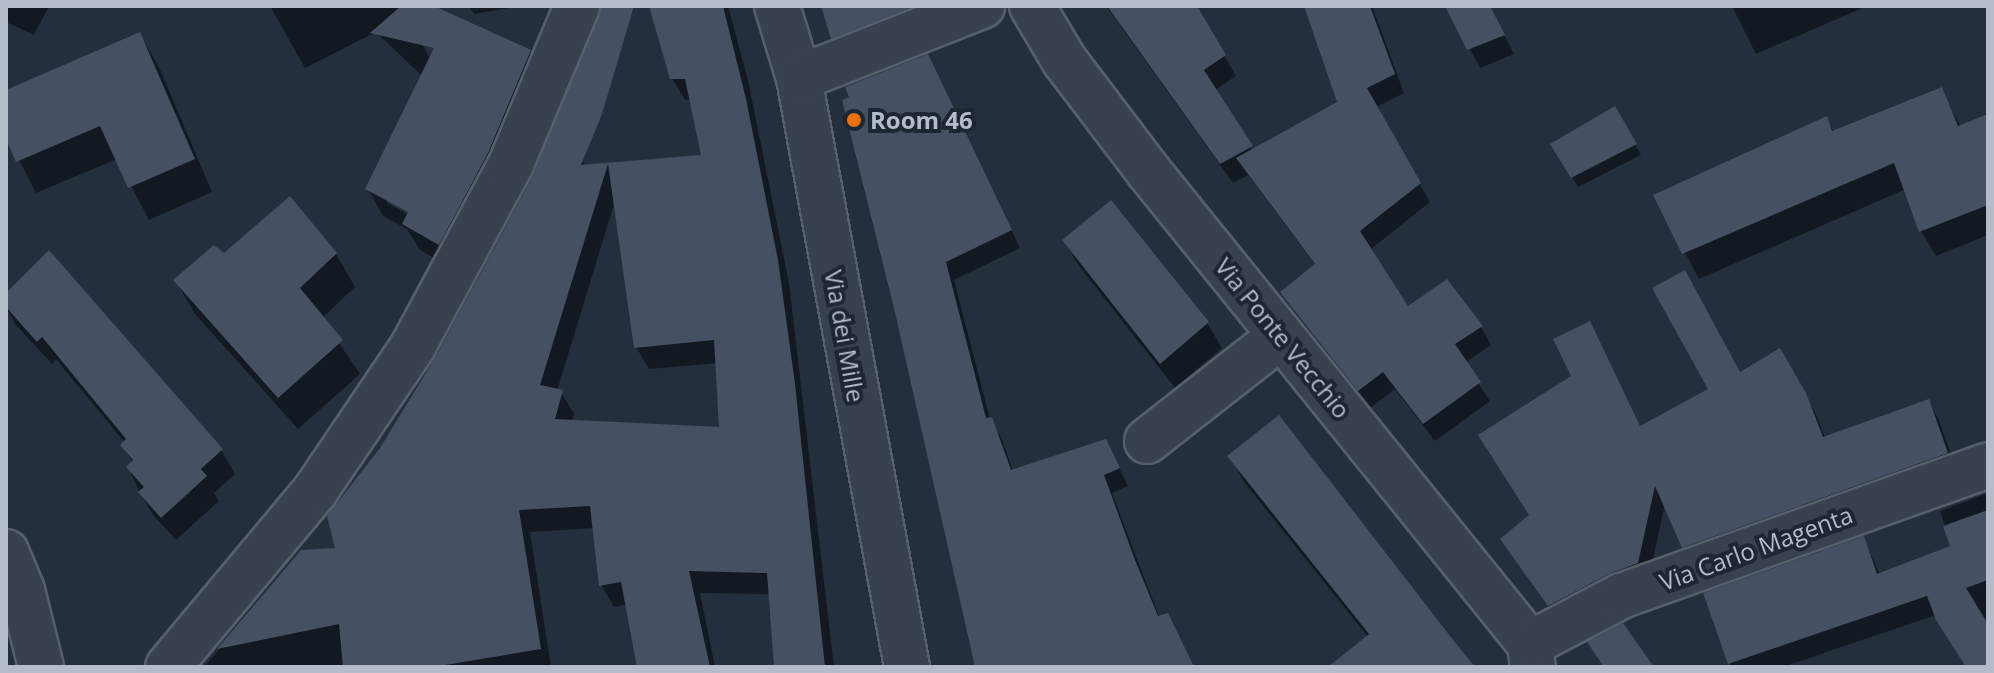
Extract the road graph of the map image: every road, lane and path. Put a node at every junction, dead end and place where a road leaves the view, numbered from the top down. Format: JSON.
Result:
{"nodes":[{"id":1,"x":577,"y":6,"type":"edge"},
{"id":2,"x":777,"y":6,"type":"edge"},
{"id":3,"x":982,"y":6,"type":"edge"},
{"id":4,"x":1032,"y":6,"type":"edge"},
{"id":5,"x":799,"y":78,"type":"junction"},
{"id":6,"x":1281,"y":336,"type":"junction"},
{"id":7,"x":1147,"y":441,"type":"dead end"},
{"id":8,"x":1988,"y":465,"type":"edge"},
{"id":9,"x":6,"y":552,"type":"edge"},
{"id":10,"x":1532,"y":655,"type":"edge"},
{"id":11,"x":41,"y":667,"type":"edge"},
{"id":12,"x":168,"y":667,"type":"edge"},
{"id":13,"x":907,"y":667,"type":"edge"}],
"edges":[{"from":1,"to":12,"type":"street"},
{"from":2,"to":5,"type":"street","name":"Via dei Mille"},
{"from":3,"to":5,"type":"street"},
{"from":4,"to":6,"type":"street","name":"Via Ponte Vecchio"},
{"from":5,"to":13,"type":"street","name":"Via dei Mille"},
{"from":6,"to":7,"type":"street"},
{"from":6,"to":10,"type":"street","name":"Via Ponte Vecchio"},
{"from":8,"to":10,"type":"street","name":"Via Carlo Magenta"},
{"from":9,"to":11,"type":"street"}]}
